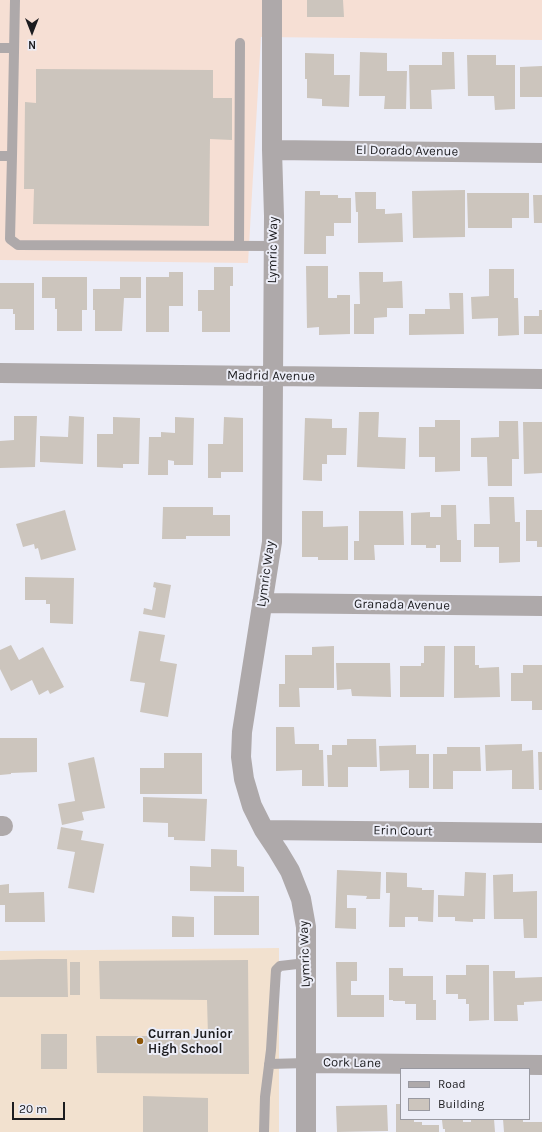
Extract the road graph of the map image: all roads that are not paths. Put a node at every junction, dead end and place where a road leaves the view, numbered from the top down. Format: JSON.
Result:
{"nodes":[{"id":1,"x":15,"y":0,"type":"edge"},
{"id":2,"x":272,"y":0,"type":"edge"},
{"id":3,"x":240,"y":43,"type":"dead end"},
{"id":4,"x":0,"y":48,"type":"edge"},
{"id":5,"x":14,"y":48,"type":"junction"},
{"id":6,"x":272,"y":150,"type":"junction"},
{"id":7,"x":542,"y":153,"type":"edge"},
{"id":8,"x":0,"y":156,"type":"edge"},
{"id":9,"x":12,"y":156,"type":"junction"},
{"id":10,"x":239,"y":246,"type":"junction"},
{"id":11,"x":273,"y":246,"type":"junction"},
{"id":12,"x":0,"y":373,"type":"edge"},
{"id":13,"x":272,"y":376,"type":"junction"},
{"id":14,"x":542,"y":379,"type":"edge"},
{"id":15,"x":262,"y":603,"type":"junction"},
{"id":16,"x":542,"y":606,"type":"edge"},
{"id":17,"x":264,"y":830,"type":"junction"},
{"id":18,"x":542,"y":833,"type":"edge"},
{"id":19,"x":306,"y":963,"type":"junction"},
{"id":20,"x":306,"y":1062,"type":"junction"},
{"id":21,"x":269,"y":1064,"type":"junction"},
{"id":22,"x":542,"y":1065,"type":"edge"},
{"id":23,"x":264,"y":1132,"type":"edge"},
{"id":24,"x":306,"y":1132,"type":"edge"}],
"edges":[{"from":1,"to":5,"type":"lane"},
{"from":2,"to":6,"type":"street","name":"Lymric Way"},
{"from":3,"to":10,"type":"lane"},
{"from":4,"to":5,"type":"lane"},
{"from":5,"to":9,"type":"lane"},
{"from":6,"to":7,"type":"street","name":"El Dorado Avenue"},
{"from":6,"to":11,"type":"street","name":"Lymric Way"},
{"from":8,"to":9,"type":"lane"},
{"from":9,"to":10,"type":"lane"},
{"from":10,"to":11,"type":"lane"},
{"from":11,"to":13,"type":"street","name":"Lymric Way"},
{"from":12,"to":13,"type":"street","name":"Madrid Avenue"},
{"from":13,"to":14,"type":"street","name":"Madrid Avenue"},
{"from":13,"to":15,"type":"street","name":"Lymric Way"},
{"from":15,"to":16,"type":"street","name":"Granada Avenue"},
{"from":15,"to":17,"type":"street","name":"Lymric Way"},
{"from":17,"to":18,"type":"street","name":"Erin Court"},
{"from":17,"to":19,"type":"street","name":"Lymric Way"},
{"from":19,"to":20,"type":"street","name":"Lymric Way"},
{"from":19,"to":21,"type":"lane"},
{"from":20,"to":21,"type":"lane"},
{"from":20,"to":22,"type":"street","name":"Cork Lane"},
{"from":20,"to":24,"type":"street","name":"Lymric Way"},
{"from":21,"to":23,"type":"lane"}]}
